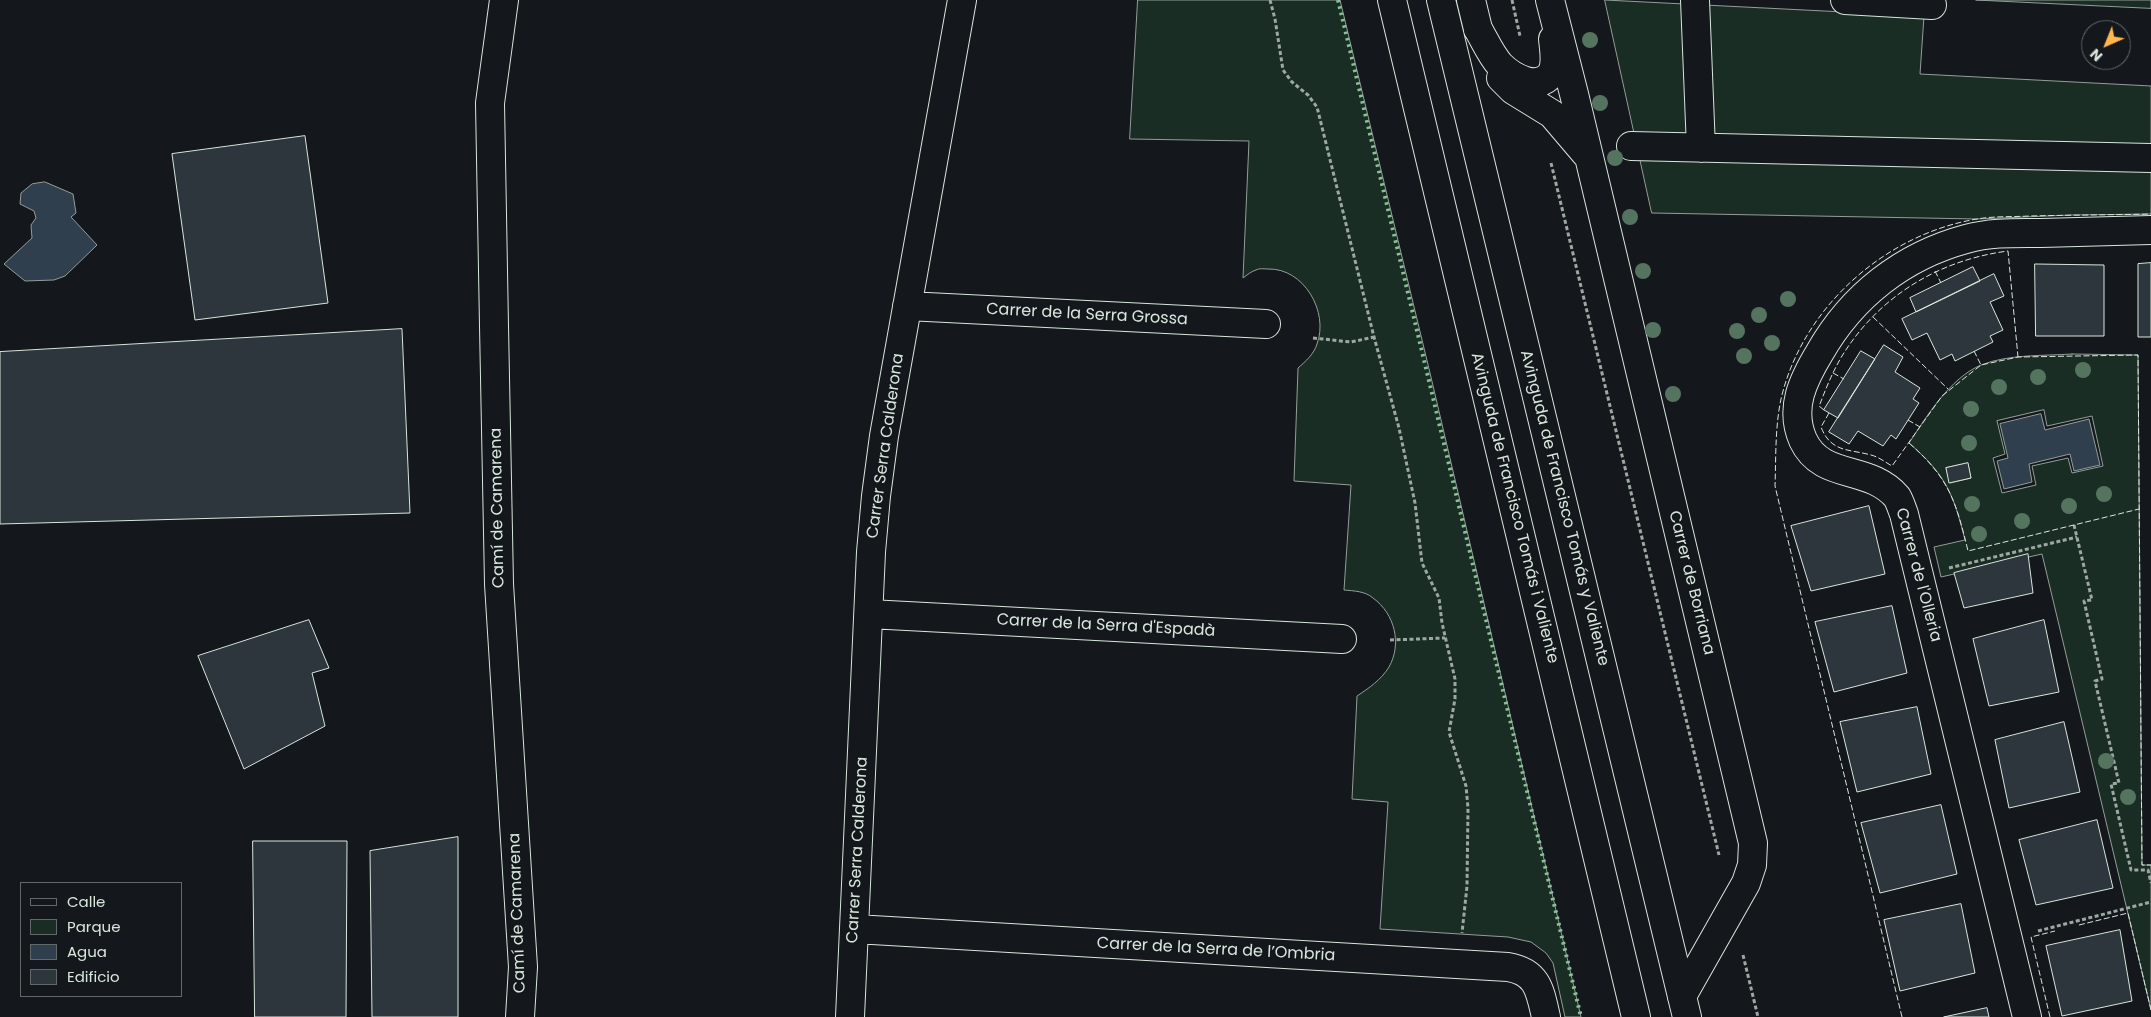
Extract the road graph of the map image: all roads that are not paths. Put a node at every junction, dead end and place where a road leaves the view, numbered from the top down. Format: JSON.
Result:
{"nodes":[{"id":1,"x":504,"y":0,"type":"edge"},
{"id":2,"x":962,"y":0,"type":"edge"},
{"id":3,"x":1392,"y":0,"type":"edge"},
{"id":4,"x":1441,"y":0,"type":"edge"},
{"id":5,"x":1471,"y":0,"type":"edge"},
{"id":6,"x":1550,"y":0,"type":"edge"},
{"id":7,"x":1695,"y":0,"type":"edge"},
{"id":8,"x":1845,"y":0,"type":"edge"},
{"id":9,"x":1932,"y":5,"type":"dead end"},
{"id":10,"x":1478,"y":29,"type":"junction"},
{"id":11,"x":1632,"y":146,"type":"dead end"},
{"id":12,"x":1702,"y":148,"type":"junction"},
{"id":13,"x":1588,"y":157,"type":"junction"},
{"id":14,"x":2151,"y":158,"type":"edge"},
{"id":15,"x":2151,"y":230,"type":"edge"},
{"id":16,"x":907,"y":306,"type":"junction"},
{"id":17,"x":1266,"y":324,"type":"dead end"},
{"id":18,"x":869,"y":614,"type":"junction"},
{"id":19,"x":1342,"y":638,"type":"dead end"},
{"id":20,"x":855,"y":929,"type":"junction"},
{"id":21,"x":1684,"y":1006,"type":"edge"},
{"id":22,"x":520,"y":1017,"type":"edge"},
{"id":23,"x":850,"y":1017,"type":"edge"},
{"id":24,"x":1546,"y":1017,"type":"edge"},
{"id":25,"x":1636,"y":1017,"type":"edge"},
{"id":26,"x":2027,"y":1017,"type":"edge"}],
"edges":[{"from":1,"to":22,"type":"street","name":"Camí de Camarena"},
{"from":2,"to":16,"type":"street","name":"Carrer Serra Calderona"},
{"from":3,"to":25,"type":"street","name":"Avinguda de Francisco Tomás i Valiente"},
{"from":4,"to":21,"type":"street","name":"Avinguda de Francisco Tomás y Valiente"},
{"from":5,"to":10,"type":"street"},
{"from":6,"to":10,"type":"street","name":"Carrer de Borriana"},
{"from":6,"to":13,"type":"street","name":"Carrer de Borriana"},
{"from":7,"to":12,"type":"street"},
{"from":8,"to":9,"type":"street"},
{"from":10,"to":13,"type":"street","name":"Carrer de Borriana"},
{"from":11,"to":12,"type":"street"},
{"from":12,"to":14,"type":"street"},
{"from":13,"to":21,"type":"street","name":"Carrer de Borriana"},
{"from":15,"to":26,"type":"street","name":"Carrer de l'Olleria"},
{"from":16,"to":17,"type":"street","name":"Carrer de la Serra Grossa"},
{"from":16,"to":18,"type":"street","name":"Carrer Serra Calderona"},
{"from":18,"to":19,"type":"street","name":"Carrer de la Serra d'Espadà"},
{"from":18,"to":20,"type":"street","name":"Carrer Serra Calderona"},
{"from":20,"to":23,"type":"street","name":"Carrer Serra Calderona"},
{"from":20,"to":24,"type":"street","name":"Carrer de la Serra de l’Ombria"}]}
